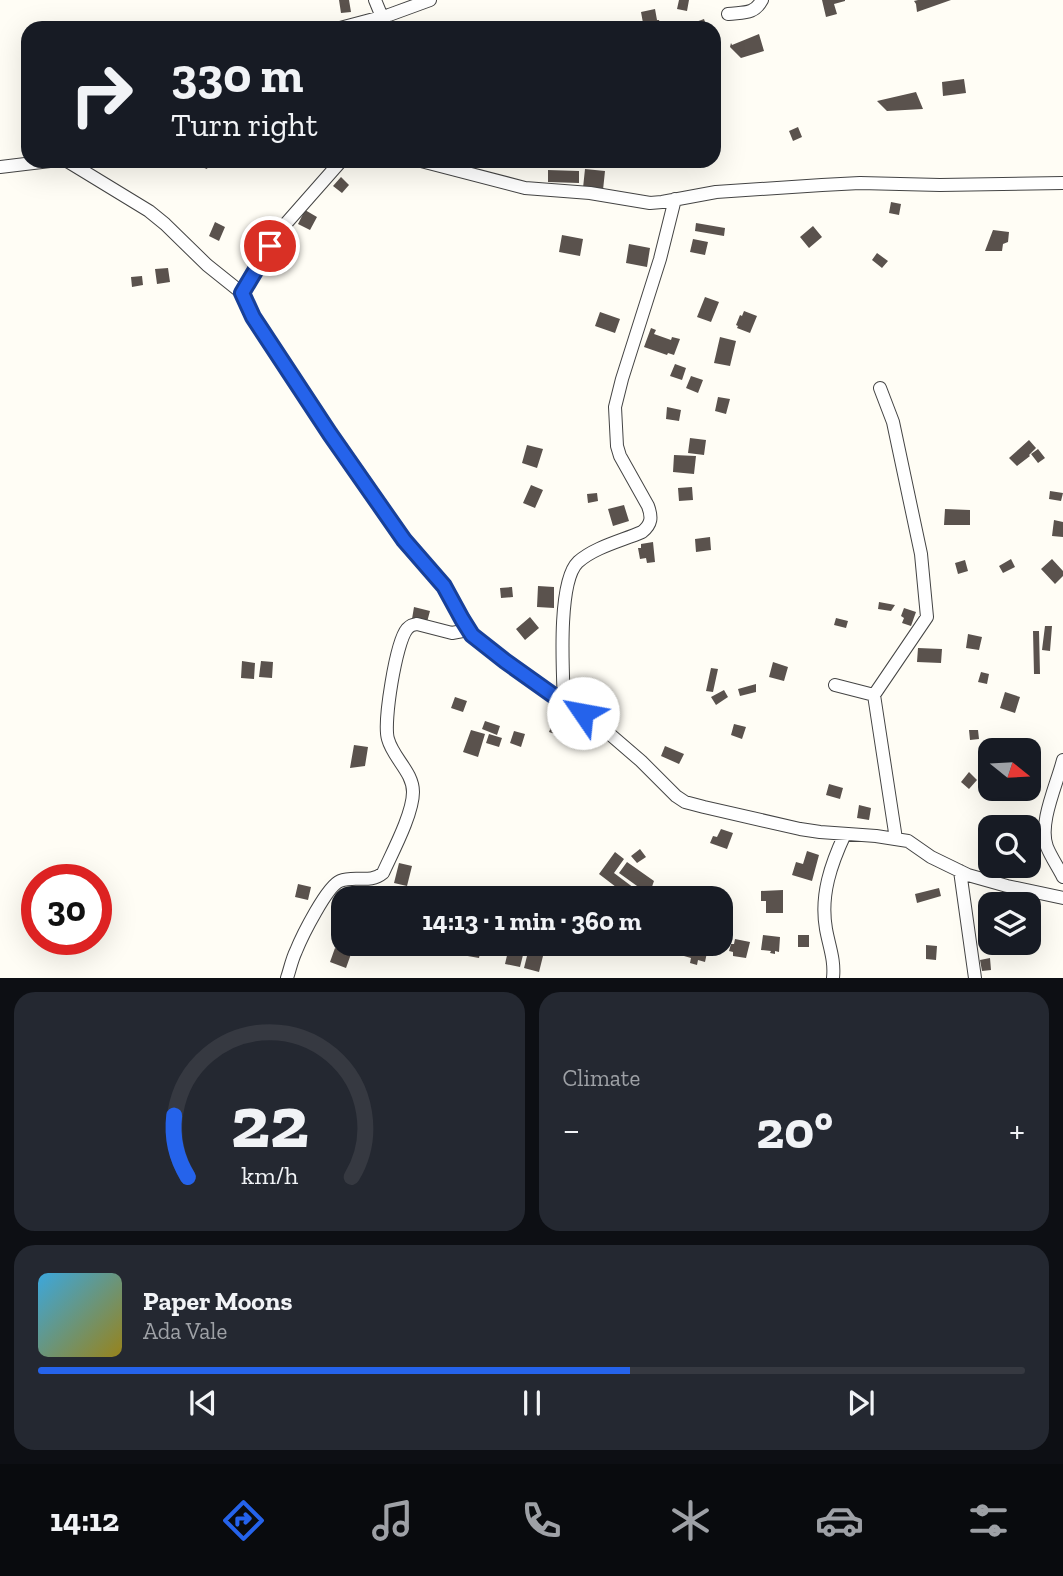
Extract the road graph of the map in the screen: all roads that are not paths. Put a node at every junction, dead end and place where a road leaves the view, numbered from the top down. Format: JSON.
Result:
{"nodes":[{"id":1,"x":375,"y":0,"type":"edge"},
{"id":2,"x":430,"y":0,"type":"edge"},
{"id":3,"x":762,"y":0,"type":"edge"},
{"id":4,"x":728,"y":14,"type":"dead end"},
{"id":5,"x":382,"y":17,"type":"junction"},
{"id":6,"x":367,"y":21,"type":"edge"},
{"id":7,"x":21,"y":164,"type":"edge"},
{"id":8,"x":0,"y":167,"type":"edge"},
{"id":9,"x":78,"y":168,"type":"edge"},
{"id":10,"x":335,"y":168,"type":"edge"},
{"id":11,"x":448,"y":168,"type":"edge"},
{"id":12,"x":1063,"y":183,"type":"edge"},
{"id":13,"x":675,"y":200,"type":"junction"},
{"id":14,"x":242,"y":293,"type":"junction"},
{"id":15,"x":880,"y":388,"type":"dead end"},
{"id":16,"x":468,"y":630,"type":"junction"},
{"id":17,"x":835,"y":685,"type":"dead end"},
{"id":18,"x":874,"y":695,"type":"junction"},
{"id":19,"x":564,"y":703,"type":"junction"},
{"id":20,"x":1063,"y":760,"type":"edge"},
{"id":21,"x":845,"y":834,"type":"junction"},
{"id":22,"x":897,"y":839,"type":"junction"},
{"id":23,"x":960,"y":871,"type":"junction"},
{"id":24,"x":1063,"y":877,"type":"edge"},
{"id":25,"x":1063,"y":898,"type":"edge"},
{"id":26,"x":287,"y":978,"type":"edge"},
{"id":27,"x":833,"y":978,"type":"edge"},
{"id":28,"x":975,"y":978,"type":"edge"}],
"edges":[{"from":1,"to":5,"type":"street"},
{"from":2,"to":5,"type":"street"},
{"from":3,"to":4,"type":"street"},
{"from":5,"to":6,"type":"street"},
{"from":7,"to":8,"type":"street"},
{"from":9,"to":14,"type":"street"},
{"from":10,"to":14,"type":"street"},
{"from":11,"to":13,"type":"street"},
{"from":12,"to":13,"type":"street"},
{"from":13,"to":19,"type":"street"},
{"from":14,"to":16,"type":"street"},
{"from":15,"to":18,"type":"street"},
{"from":16,"to":19,"type":"street"},
{"from":16,"to":26,"type":"street"},
{"from":17,"to":18,"type":"street"},
{"from":18,"to":22,"type":"street"},
{"from":19,"to":21,"type":"street"},
{"from":20,"to":24,"type":"street"},
{"from":21,"to":22,"type":"street"},
{"from":21,"to":27,"type":"street"},
{"from":22,"to":23,"type":"street"},
{"from":23,"to":25,"type":"street"},
{"from":23,"to":28,"type":"street"}]}
